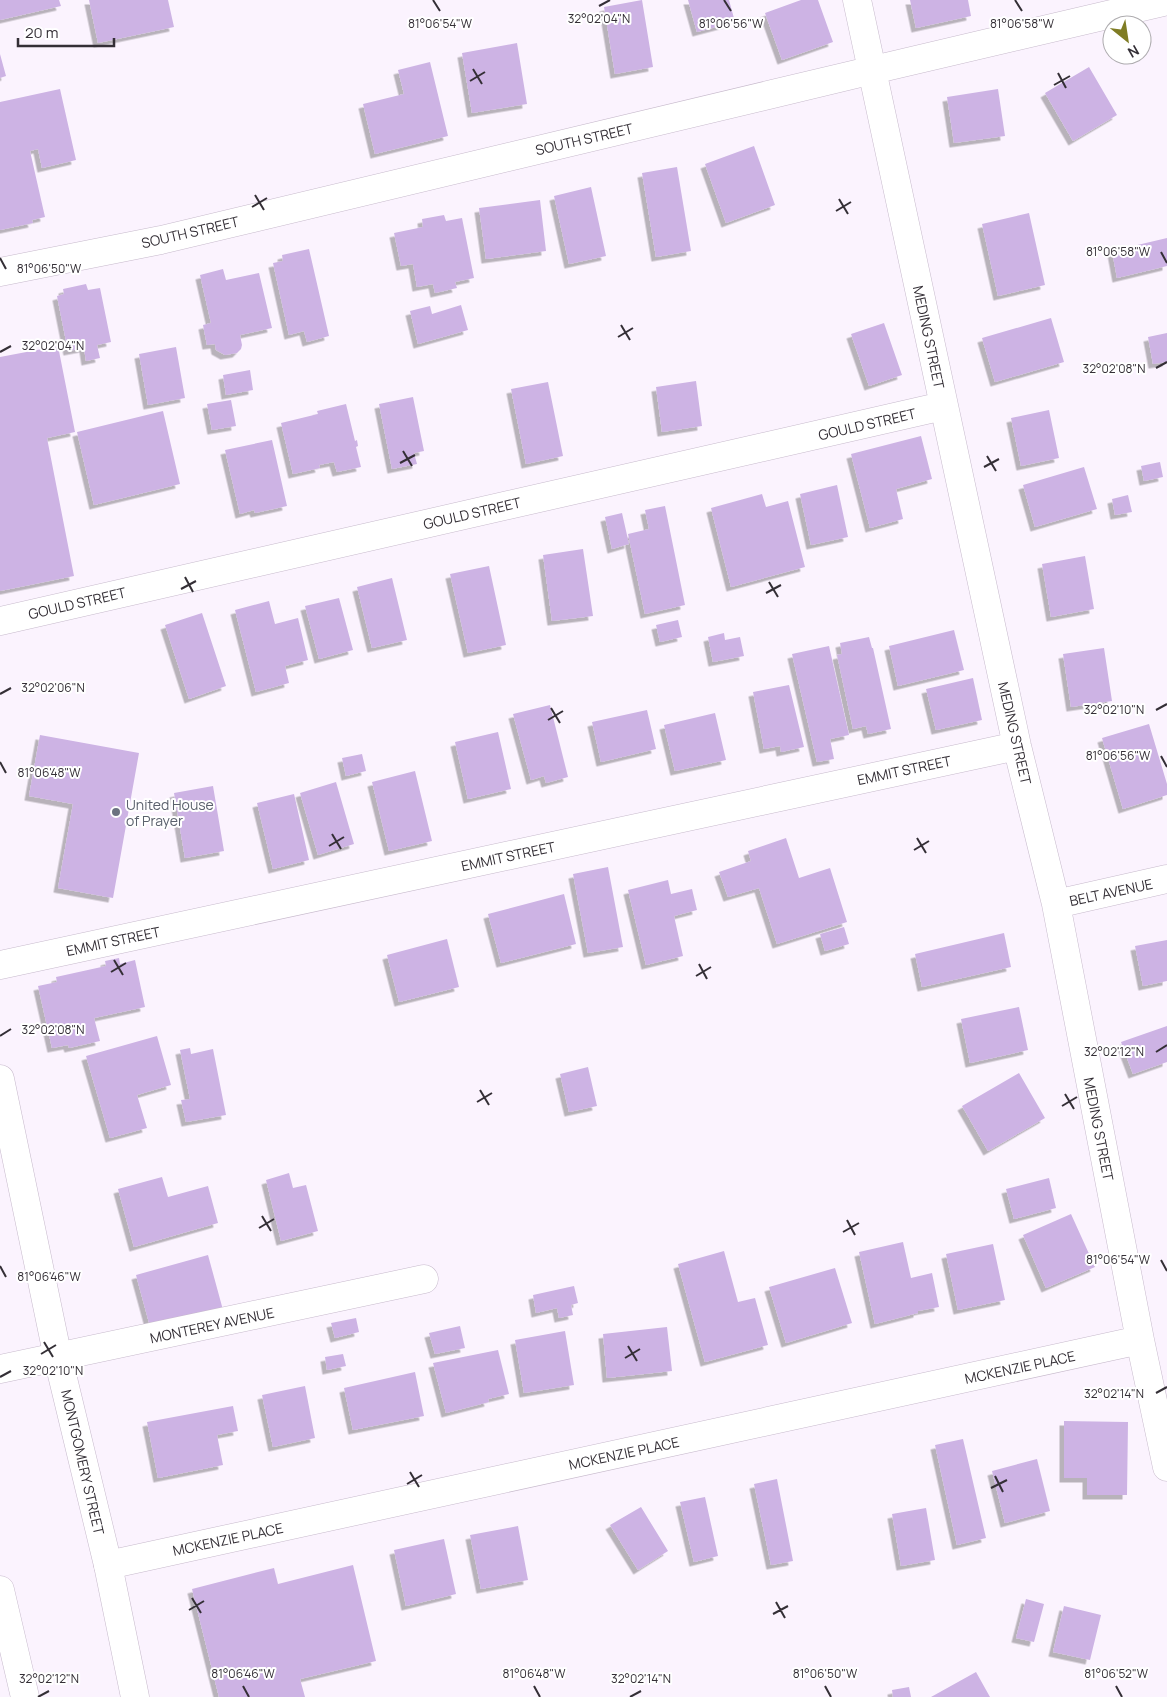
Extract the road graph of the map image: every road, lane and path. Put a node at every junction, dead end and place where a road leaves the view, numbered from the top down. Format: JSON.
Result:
{"nodes":[{"id":1,"x":857,"y":0,"type":"edge"},
{"id":2,"x":1167,"y":2,"type":"edge"},
{"id":3,"x":873,"y":70,"type":"junction"},
{"id":4,"x":0,"y":272,"type":"edge"},
{"id":5,"x":944,"y":406,"type":"junction"},
{"id":6,"x":0,"y":620,"type":"edge"},
{"id":7,"x":1017,"y":746,"type":"junction"},
{"id":8,"x":1167,"y":880,"type":"edge"},
{"id":9,"x":1056,"y":904,"type":"junction"},
{"id":10,"x":0,"y":965,"type":"edge"},
{"id":11,"x":0,"y":1079,"type":"edge"},
{"id":12,"x":424,"y":1279,"type":"dead end"},
{"id":13,"x":1140,"y":1340,"type":"junction"},
{"id":14,"x":58,"y":1358,"type":"junction"},
{"id":15,"x":0,"y":1369,"type":"edge"},
{"id":16,"x":1160,"y":1398,"type":"edge"},
{"id":17,"x":1167,"y":1467,"type":"edge"},
{"id":18,"x":108,"y":1565,"type":"junction"},
{"id":19,"x":0,"y":1590,"type":"edge"},
{"id":20,"x":25,"y":1697,"type":"edge"},
{"id":21,"x":136,"y":1697,"type":"edge"}],
"edges":[{"from":1,"to":3,"type":"street","name":"MEDING STREET"},
{"from":2,"to":3,"type":"street","name":"SOUTH STREET"},
{"from":3,"to":4,"type":"street","name":"SOUTH STREET"},
{"from":3,"to":5,"type":"street","name":"MEDING STREET"},
{"from":5,"to":6,"type":"street","name":"GOULD STREET"},
{"from":5,"to":7,"type":"street","name":"MEDING STREET"},
{"from":7,"to":9,"type":"street","name":"MEDING STREET"},
{"from":7,"to":10,"type":"street","name":"EMMIT STREET"},
{"from":8,"to":9,"type":"street","name":"BELT AVENUE"},
{"from":9,"to":13,"type":"street","name":"MEDING STREET"},
{"from":11,"to":14,"type":"street","name":"MONTGOMERY STREET"},
{"from":12,"to":14,"type":"street","name":"MONTEREY AVENUE"},
{"from":13,"to":16,"type":"street","name":"MEDING STREET"},
{"from":13,"to":18,"type":"street","name":"MCKENZIE PLACE"},
{"from":14,"to":15,"type":"street","name":"MONTEREY AVENUE"},
{"from":14,"to":18,"type":"street","name":"MONTGOMERY STREET"},
{"from":16,"to":17,"type":"street","name":"MEDING STREET"},
{"from":18,"to":21,"type":"street","name":"MONTGOMERY STREET"},
{"from":19,"to":20,"type":"street"}]}
